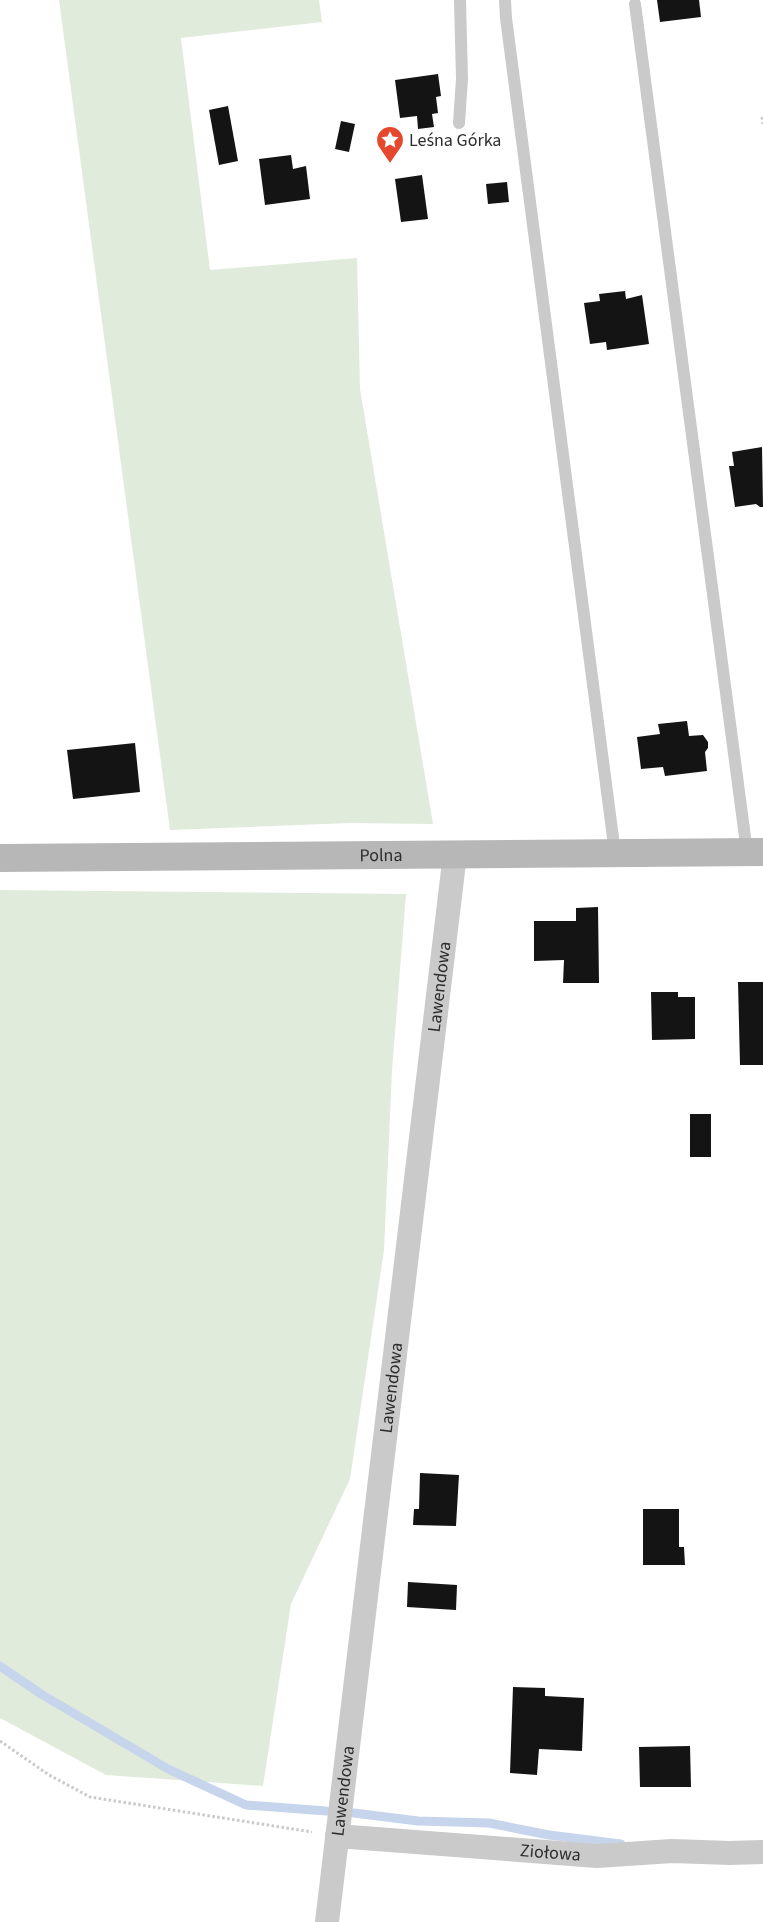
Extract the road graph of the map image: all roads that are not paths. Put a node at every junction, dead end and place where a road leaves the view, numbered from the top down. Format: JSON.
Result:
{"nodes":[{"id":1,"x":460,"y":0,"type":"edge"},
{"id":2,"x":505,"y":0,"type":"edge"},
{"id":3,"x":635,"y":4,"type":"dead end"},
{"id":4,"x":459,"y":122,"type":"dead end"},
{"id":5,"x":755,"y":852,"type":"edge"},
{"id":6,"x":615,"y":853,"type":"junction"},
{"id":7,"x":455,"y":854,"type":"junction"},
{"id":8,"x":0,"y":858,"type":"edge"},
{"id":9,"x":337,"y":1836,"type":"junction"},
{"id":10,"x":763,"y":1852,"type":"edge"},
{"id":11,"x":327,"y":1922,"type":"edge"}],
"edges":[{"from":1,"to":4,"type":"lane"},
{"from":2,"to":6,"type":"lane"},
{"from":3,"to":5,"type":"lane"},
{"from":5,"to":6,"type":"street","name":"Polna"},
{"from":6,"to":7,"type":"street","name":"Polna"},
{"from":7,"to":8,"type":"street","name":"Polna"},
{"from":7,"to":9,"type":"street","name":"Lawendowa"},
{"from":9,"to":10,"type":"street","name":"Ziołowa"},
{"from":9,"to":11,"type":"street","name":"Lawendowa"}]}
